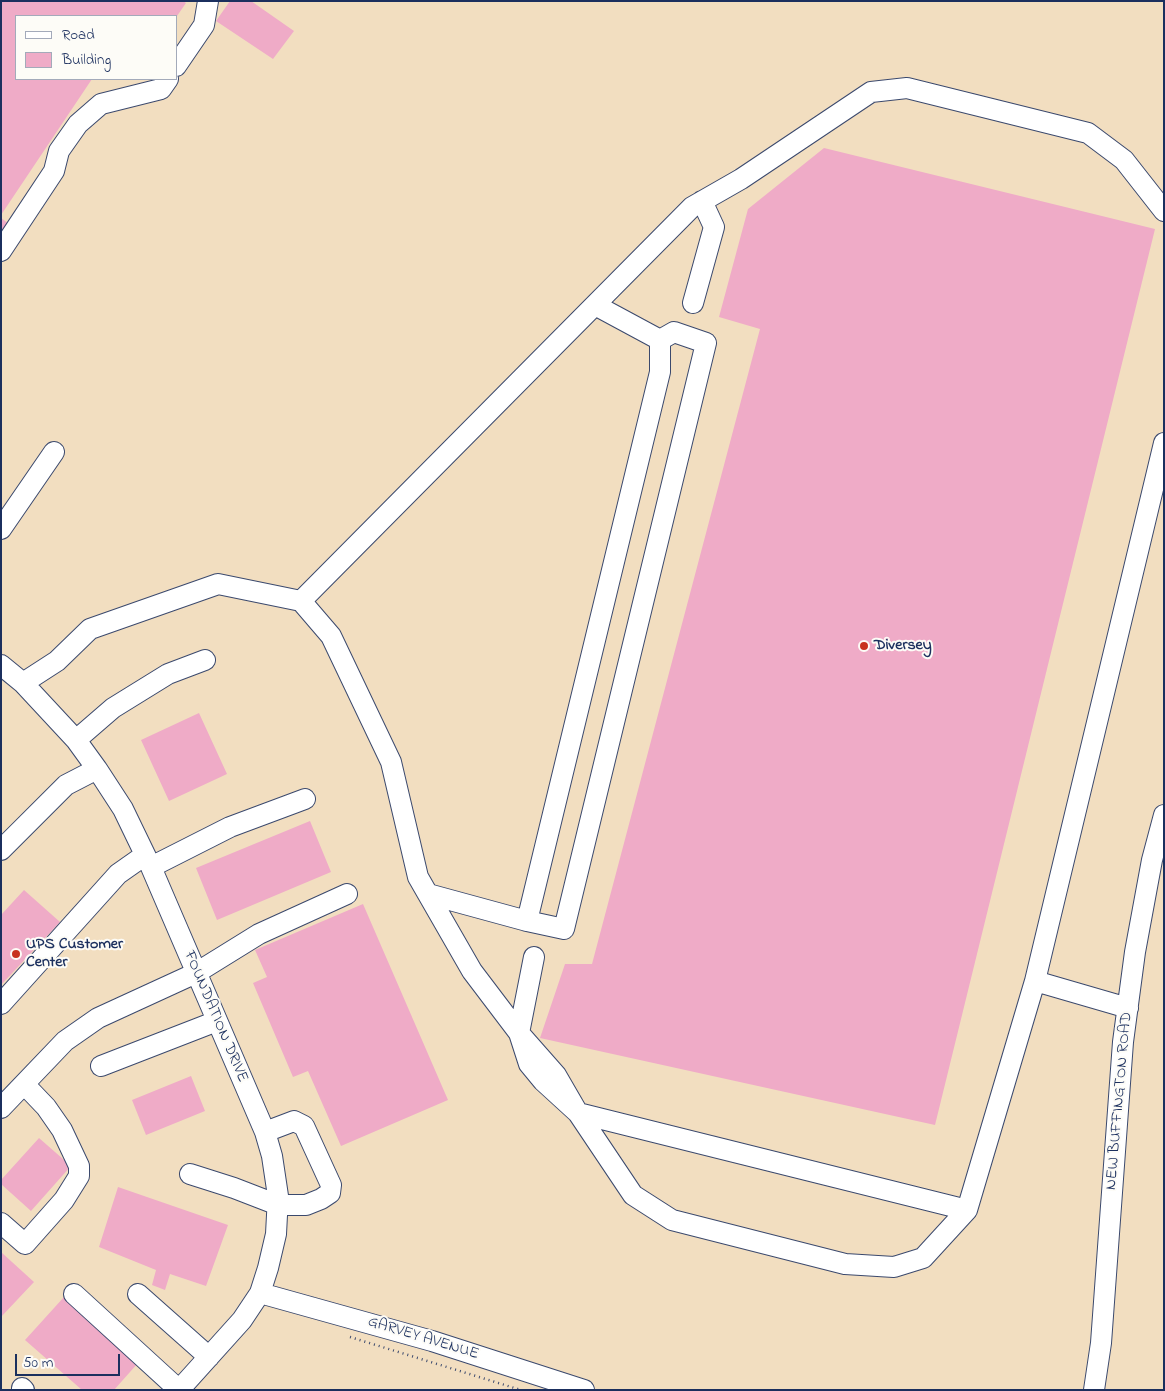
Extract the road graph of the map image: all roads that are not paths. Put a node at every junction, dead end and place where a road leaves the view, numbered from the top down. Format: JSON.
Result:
{"nodes":[{"id":1,"x":208,"y":1,"type":"edge"},
{"id":2,"x":178,"y":63,"type":"edge"},
{"id":3,"x":167,"y":80,"type":"edge"},
{"id":4,"x":702,"y":201,"type":"junction"},
{"id":5,"x":1164,"y":211,"type":"edge"},
{"id":6,"x":1,"y":252,"type":"edge"},
{"id":7,"x":693,"y":303,"type":"dead end"},
{"id":8,"x":595,"y":305,"type":"junction"},
{"id":9,"x":660,"y":340,"type":"junction"},
{"id":10,"x":1164,"y":443,"type":"edge"},
{"id":11,"x":54,"y":452,"type":"dead end"},
{"id":12,"x":1,"y":529,"type":"edge"},
{"id":13,"x":301,"y":601,"type":"junction"},
{"id":14,"x":205,"y":660,"type":"dead end"},
{"id":15,"x":1,"y":665,"type":"edge"},
{"id":16,"x":23,"y":683,"type":"junction"},
{"id":17,"x":76,"y":740,"type":"junction"},
{"id":18,"x":97,"y":769,"type":"junction"},
{"id":19,"x":305,"y":799,"type":"dead end"},
{"id":20,"x":1164,"y":815,"type":"edge"},
{"id":21,"x":1160,"y":842,"type":"edge"},
{"id":22,"x":1,"y":850,"type":"edge"},
{"id":23,"x":148,"y":861,"type":"junction"},
{"id":24,"x":347,"y":894,"type":"dead end"},
{"id":25,"x":428,"y":894,"type":"junction"},
{"id":26,"x":528,"y":921,"type":"junction"},
{"id":27,"x":534,"y":956,"type":"dead end"},
{"id":28,"x":196,"y":973,"type":"junction"},
{"id":29,"x":1035,"y":981,"type":"junction"},
{"id":30,"x":1,"y":1004,"type":"edge"},
{"id":31,"x":1128,"y":1008,"type":"junction"},
{"id":32,"x":217,"y":1021,"type":"junction"},
{"id":33,"x":518,"y":1033,"type":"junction"},
{"id":34,"x":101,"y":1066,"type":"dead end"},
{"id":35,"x":24,"y":1084,"type":"junction"},
{"id":36,"x":1,"y":1108,"type":"edge"},
{"id":37,"x":578,"y":1113,"type":"junction"},
{"id":38,"x":265,"y":1132,"type":"junction"},
{"id":39,"x":190,"y":1174,"type":"dead end"},
{"id":40,"x":278,"y":1205,"type":"junction"},
{"id":41,"x":967,"y":1210,"type":"junction"},
{"id":42,"x":1,"y":1223,"type":"edge"},
{"id":43,"x":260,"y":1292,"type":"junction"},
{"id":44,"x":74,"y":1294,"type":"dead end"},
{"id":45,"x":138,"y":1294,"type":"dead end"},
{"id":46,"x":209,"y":1357,"type":"junction"},
{"id":47,"x":179,"y":1390,"type":"edge"},
{"id":48,"x":584,"y":1390,"type":"edge"},
{"id":49,"x":1094,"y":1390,"type":"edge"}],
"edges":[{"from":1,"to":2,"type":"street"},
{"from":3,"to":6,"type":"street"},
{"from":4,"to":5,"type":"street"},
{"from":4,"to":7,"type":"street"},
{"from":4,"to":8,"type":"street"},
{"from":8,"to":9,"type":"street"},
{"from":8,"to":13,"type":"street"},
{"from":9,"to":26,"type":"street"},
{"from":9,"to":26,"type":"street"},
{"from":10,"to":29,"type":"street"},
{"from":11,"to":12,"type":"street"},
{"from":13,"to":16,"type":"street"},
{"from":13,"to":25,"type":"street"},
{"from":14,"to":17,"type":"street"},
{"from":15,"to":16,"type":"street","name":"FOUNDATION DRIVE"},
{"from":16,"to":17,"type":"street","name":"FOUNDATION DRIVE"},
{"from":17,"to":18,"type":"street","name":"FOUNDATION DRIVE"},
{"from":18,"to":22,"type":"street"},
{"from":18,"to":23,"type":"street","name":"FOUNDATION DRIVE"},
{"from":19,"to":23,"type":"street"},
{"from":20,"to":21,"type":"street","name":"NEW BUFFINGTON ROAD"},
{"from":21,"to":31,"type":"street","name":"NEW BUFFINGTON ROAD"},
{"from":23,"to":28,"type":"street","name":"FOUNDATION DRIVE"},
{"from":23,"to":30,"type":"street"},
{"from":24,"to":28,"type":"street"},
{"from":25,"to":26,"type":"street"},
{"from":25,"to":33,"type":"street"},
{"from":27,"to":33,"type":"street"},
{"from":28,"to":32,"type":"street","name":"FOUNDATION DRIVE"},
{"from":28,"to":35,"type":"street"},
{"from":29,"to":31,"type":"street"},
{"from":29,"to":41,"type":"street"},
{"from":31,"to":49,"type":"street","name":"NEW BUFFINGTON ROAD"},
{"from":32,"to":34,"type":"street"},
{"from":32,"to":38,"type":"street","name":"FOUNDATION DRIVE"},
{"from":33,"to":37,"type":"street"},
{"from":35,"to":36,"type":"street"},
{"from":35,"to":42,"type":"street"},
{"from":37,"to":41,"type":"street"},
{"from":37,"to":41,"type":"street"},
{"from":38,"to":40,"type":"street","name":"FOUNDATION DRIVE"},
{"from":38,"to":40,"type":"street"},
{"from":39,"to":40,"type":"street"},
{"from":40,"to":43,"type":"street","name":"FOUNDATION DRIVE"},
{"from":43,"to":46,"type":"street","name":"FOUNDATION DRIVE"},
{"from":43,"to":48,"type":"street","name":"GARVEY AVENUE"},
{"from":44,"to":47,"type":"street"},
{"from":45,"to":46,"type":"street"},
{"from":46,"to":47,"type":"street","name":"FOUNDATION DRIVE"}]}
